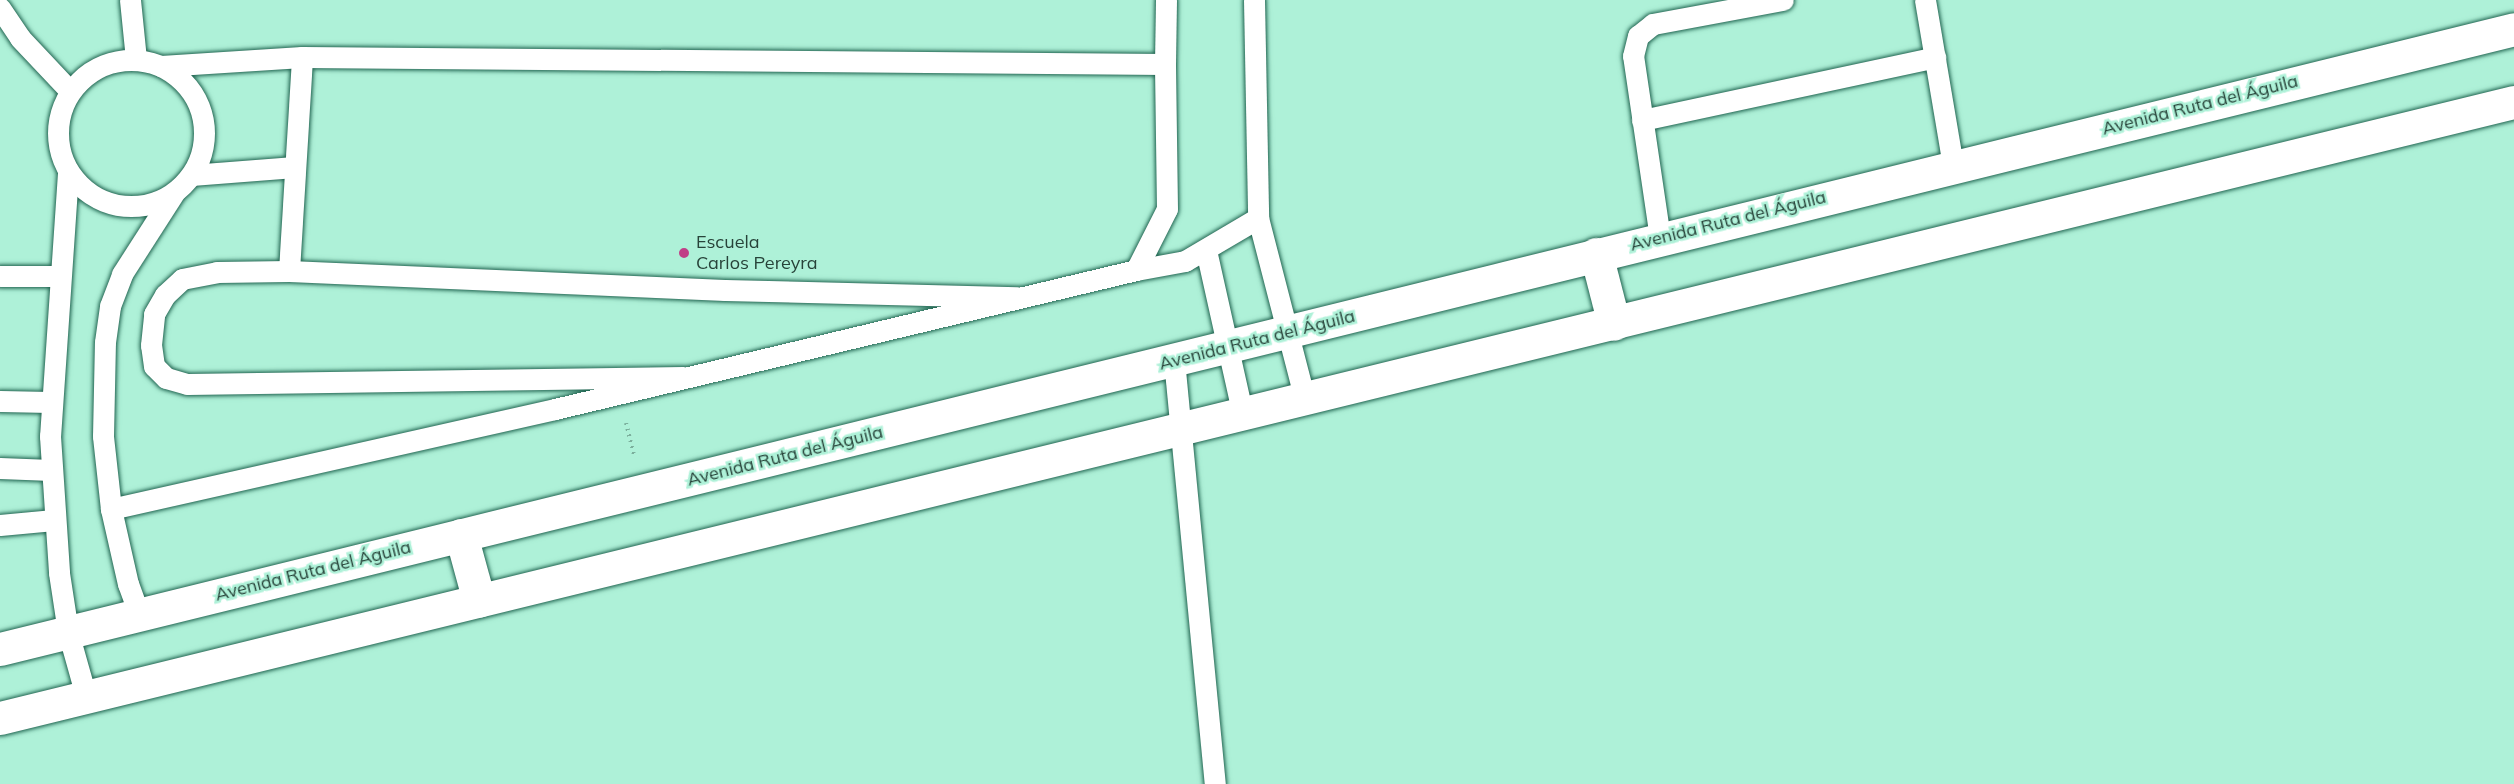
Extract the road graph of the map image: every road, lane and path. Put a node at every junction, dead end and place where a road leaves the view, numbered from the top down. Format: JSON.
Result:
{"nodes":[{"id":1,"x":130,"y":0,"type":"edge"},
{"id":2,"x":1166,"y":0,"type":"edge"},
{"id":3,"x":1254,"y":0,"type":"edge"},
{"id":4,"x":1783,"y":0,"type":"edge"},
{"id":5,"x":1925,"y":0,"type":"edge"},
{"id":6,"x":0,"y":8,"type":"edge"},
{"id":7,"x":2514,"y":29,"type":"edge"},
{"id":8,"x":302,"y":57,"type":"junction"},
{"id":9,"x":1935,"y":57,"type":"junction"},
{"id":10,"x":136,"y":60,"type":"junction"},
{"id":11,"x":1165,"y":64,"type":"junction"},
{"id":12,"x":161,"y":66,"type":"junction"},
{"id":13,"x":70,"y":91,"type":"junction"},
{"id":14,"x":2514,"y":102,"type":"edge"},
{"id":15,"x":1642,"y":120,"type":"junction"},
{"id":16,"x":1953,"y":165,"type":"junction"},
{"id":17,"x":294,"y":167,"type":"junction"},
{"id":18,"x":68,"y":173,"type":"junction"},
{"id":19,"x":192,"y":175,"type":"junction"},
{"id":20,"x":174,"y":193,"type":"junction"},
{"id":21,"x":1258,"y":218,"type":"junction"},
{"id":22,"x":1660,"y":238,"type":"junction"},
{"id":23,"x":1206,"y":250,"type":"junction"},
{"id":24,"x":1596,"y":254,"type":"junction"},
{"id":25,"x":1136,"y":270,"type":"junction"},
{"id":26,"x":289,"y":271,"type":"junction"},
{"id":27,"x":0,"y":276,"type":"edge"},
{"id":28,"x":59,"y":276,"type":"junction"},
{"id":29,"x":1017,"y":297,"type":"junction"},
{"id":30,"x":1614,"y":324,"type":"junction"},
{"id":31,"x":1287,"y":333,"type":"junction"},
{"id":32,"x":1226,"y":347,"type":"junction"},
{"id":33,"x":1174,"y":360,"type":"junction"},
{"id":34,"x":683,"y":377,"type":"junction"},
{"id":35,"x":618,"y":394,"type":"junction"},
{"id":36,"x":1305,"y":400,"type":"junction"},
{"id":37,"x":0,"y":401,"type":"edge"},
{"id":38,"x":50,"y":402,"type":"junction"},
{"id":39,"x":1243,"y":415,"type":"junction"},
{"id":40,"x":1182,"y":430,"type":"junction"},
{"id":41,"x":0,"y":468,"type":"edge"},
{"id":42,"x":51,"y":470,"type":"junction"},
{"id":43,"x":645,"y":490,"type":"junction"},
{"id":44,"x":111,"y":509,"type":"junction"},
{"id":45,"x":54,"y":520,"type":"junction"},
{"id":46,"x":0,"y":525,"type":"edge"},
{"id":47,"x":461,"y":535,"type":"junction"},
{"id":48,"x":479,"y":601,"type":"junction"},
{"id":49,"x":139,"y":614,"type":"junction"},
{"id":50,"x":68,"y":632,"type":"junction"},
{"id":51,"x":0,"y":649,"type":"edge"},
{"id":52,"x":86,"y":696,"type":"junction"},
{"id":53,"x":0,"y":718,"type":"edge"},
{"id":54,"x":1215,"y":784,"type":"edge"}],
"edges":[{"from":1,"to":10,"type":"lane"},
{"from":2,"to":11,"type":"lane"},
{"from":3,"to":21,"type":"lane"},
{"from":4,"to":15,"type":"lane"},
{"from":5,"to":9,"type":"lane"},
{"from":6,"to":13,"type":"lane"},
{"from":7,"to":16,"type":"street","name":"Avenida Ruta del Águila"},
{"from":8,"to":11,"type":"lane"},
{"from":8,"to":12,"type":"lane"},
{"from":8,"to":17,"type":"lane"},
{"from":9,"to":15,"type":"lane"},
{"from":9,"to":16,"type":"lane"},
{"from":10,"to":12,"type":"lane"},
{"from":10,"to":13,"type":"lane"},
{"from":11,"to":25,"type":"lane"},
{"from":12,"to":19,"type":"lane"},
{"from":13,"to":18,"type":"lane"},
{"from":14,"to":30,"type":"street"},
{"from":15,"to":22,"type":"lane"},
{"from":16,"to":22,"type":"street","name":"Avenida Ruta del Águila"},
{"from":17,"to":19,"type":"lane"},
{"from":17,"to":26,"type":"lane"},
{"from":18,"to":20,"type":"lane"},
{"from":18,"to":28,"type":"lane"},
{"from":19,"to":20,"type":"lane"},
{"from":20,"to":44,"type":"lane"},
{"from":21,"to":23,"type":"lane"},
{"from":21,"to":31,"type":"lane"},
{"from":22,"to":24,"type":"street","name":"Avenida Ruta del Águila"},
{"from":23,"to":25,"type":"lane"},
{"from":23,"to":32,"type":"lane"},
{"from":24,"to":30,"type":"street"},
{"from":24,"to":31,"type":"street","name":"Avenida Ruta del Águila"},
{"from":25,"to":29,"type":"lane"},
{"from":26,"to":29,"type":"lane"},
{"from":26,"to":34,"type":"lane"},
{"from":27,"to":28,"type":"lane"},
{"from":28,"to":38,"type":"lane"},
{"from":29,"to":34,"type":"lane"},
{"from":30,"to":36,"type":"street"},
{"from":31,"to":32,"type":"street","name":"Avenida Ruta del Águila"},
{"from":31,"to":36,"type":"lane"},
{"from":32,"to":33,"type":"street","name":"Avenida Ruta del Águila"},
{"from":32,"to":39,"type":"lane"},
{"from":33,"to":40,"type":"lane"},
{"from":33,"to":43,"type":"street","name":"Avenida Ruta del Águila"},
{"from":34,"to":35,"type":"lane"},
{"from":35,"to":43,"type":"path"},
{"from":35,"to":44,"type":"lane"},
{"from":36,"to":39,"type":"street"},
{"from":37,"to":38,"type":"lane"},
{"from":38,"to":42,"type":"lane"},
{"from":39,"to":40,"type":"street"},
{"from":40,"to":48,"type":"street"},
{"from":40,"to":54,"type":"lane"},
{"from":41,"to":42,"type":"lane"},
{"from":42,"to":45,"type":"lane"},
{"from":43,"to":47,"type":"street","name":"Avenida Ruta del Águila"},
{"from":44,"to":49,"type":"lane"},
{"from":45,"to":46,"type":"lane"},
{"from":45,"to":50,"type":"lane"},
{"from":47,"to":48,"type":"street"},
{"from":47,"to":49,"type":"street","name":"Avenida Ruta del Águila"},
{"from":48,"to":52,"type":"street"},
{"from":49,"to":50,"type":"street","name":"Avenida Ruta del Águila"},
{"from":50,"to":51,"type":"street","name":"Avenida Ruta del Águila"},
{"from":50,"to":52,"type":"lane"},
{"from":52,"to":53,"type":"street"}]}
